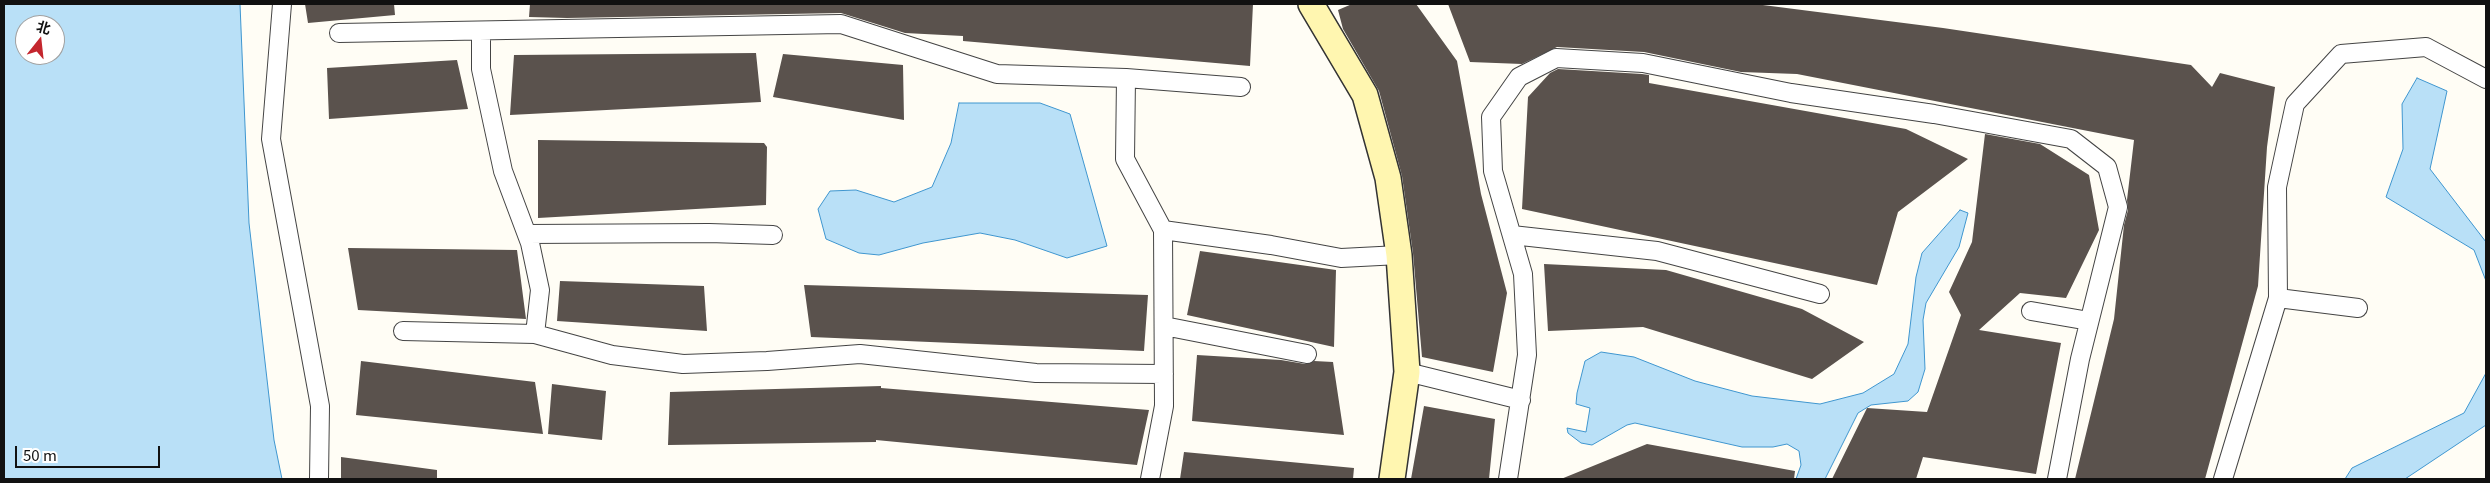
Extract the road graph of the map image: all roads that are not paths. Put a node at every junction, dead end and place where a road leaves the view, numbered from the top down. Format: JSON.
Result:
{"nodes":[{"id":1,"x":282,"y":4,"type":"edge"},
{"id":2,"x":1311,"y":4,"type":"edge"},
{"id":3,"x":481,"y":31,"type":"junction"},
{"id":4,"x":339,"y":33,"type":"dead end"},
{"id":5,"x":1126,"y":78,"type":"junction"},
{"id":6,"x":2486,"y":79,"type":"edge"},
{"id":7,"x":1241,"y":87,"type":"dead end"},
{"id":8,"x":1163,"y":230,"type":"junction"},
{"id":9,"x":527,"y":234,"type":"junction"},
{"id":10,"x":773,"y":235,"type":"dead end"},
{"id":11,"x":1512,"y":236,"type":"junction"},
{"id":12,"x":1400,"y":255,"type":"junction"},
{"id":13,"x":1820,"y":294,"type":"dead end"},
{"id":14,"x":2278,"y":298,"type":"junction"},
{"id":15,"x":2358,"y":308,"type":"dead end"},
{"id":16,"x":2031,"y":311,"type":"dead end"},
{"id":17,"x":2090,"y":321,"type":"junction"},
{"id":18,"x":1164,"y":326,"type":"junction"},
{"id":19,"x":403,"y":331,"type":"dead end"},
{"id":20,"x":534,"y":334,"type":"junction"},
{"id":21,"x":1307,"y":354,"type":"dead end"},
{"id":22,"x":1406,"y":372,"type":"junction"},
{"id":23,"x":1164,"y":374,"type":"junction"},
{"id":24,"x":1521,"y":400,"type":"junction"},
{"id":25,"x":319,"y":479,"type":"edge"},
{"id":26,"x":1150,"y":479,"type":"edge"},
{"id":27,"x":1392,"y":479,"type":"edge"},
{"id":28,"x":1508,"y":479,"type":"edge"},
{"id":29,"x":2057,"y":479,"type":"edge"},
{"id":30,"x":2224,"y":479,"type":"edge"}],
"edges":[{"from":1,"to":25,"type":"street"},
{"from":2,"to":12,"type":"street"},
{"from":3,"to":4,"type":"street"},
{"from":3,"to":5,"type":"street"},
{"from":3,"to":9,"type":"street"},
{"from":5,"to":7,"type":"street"},
{"from":5,"to":8,"type":"street"},
{"from":6,"to":14,"type":"street"},
{"from":8,"to":12,"type":"street"},
{"from":8,"to":18,"type":"street"},
{"from":9,"to":10,"type":"street"},
{"from":9,"to":20,"type":"street"},
{"from":11,"to":13,"type":"street"},
{"from":11,"to":17,"type":"street"},
{"from":11,"to":24,"type":"street"},
{"from":12,"to":22,"type":"street"},
{"from":14,"to":15,"type":"street"},
{"from":14,"to":30,"type":"street"},
{"from":16,"to":17,"type":"street"},
{"from":17,"to":29,"type":"street"},
{"from":18,"to":21,"type":"street"},
{"from":18,"to":23,"type":"street"},
{"from":19,"to":20,"type":"street"},
{"from":20,"to":23,"type":"street"},
{"from":22,"to":24,"type":"street"},
{"from":22,"to":27,"type":"street"},
{"from":23,"to":26,"type":"street"},
{"from":24,"to":28,"type":"street"}]}
